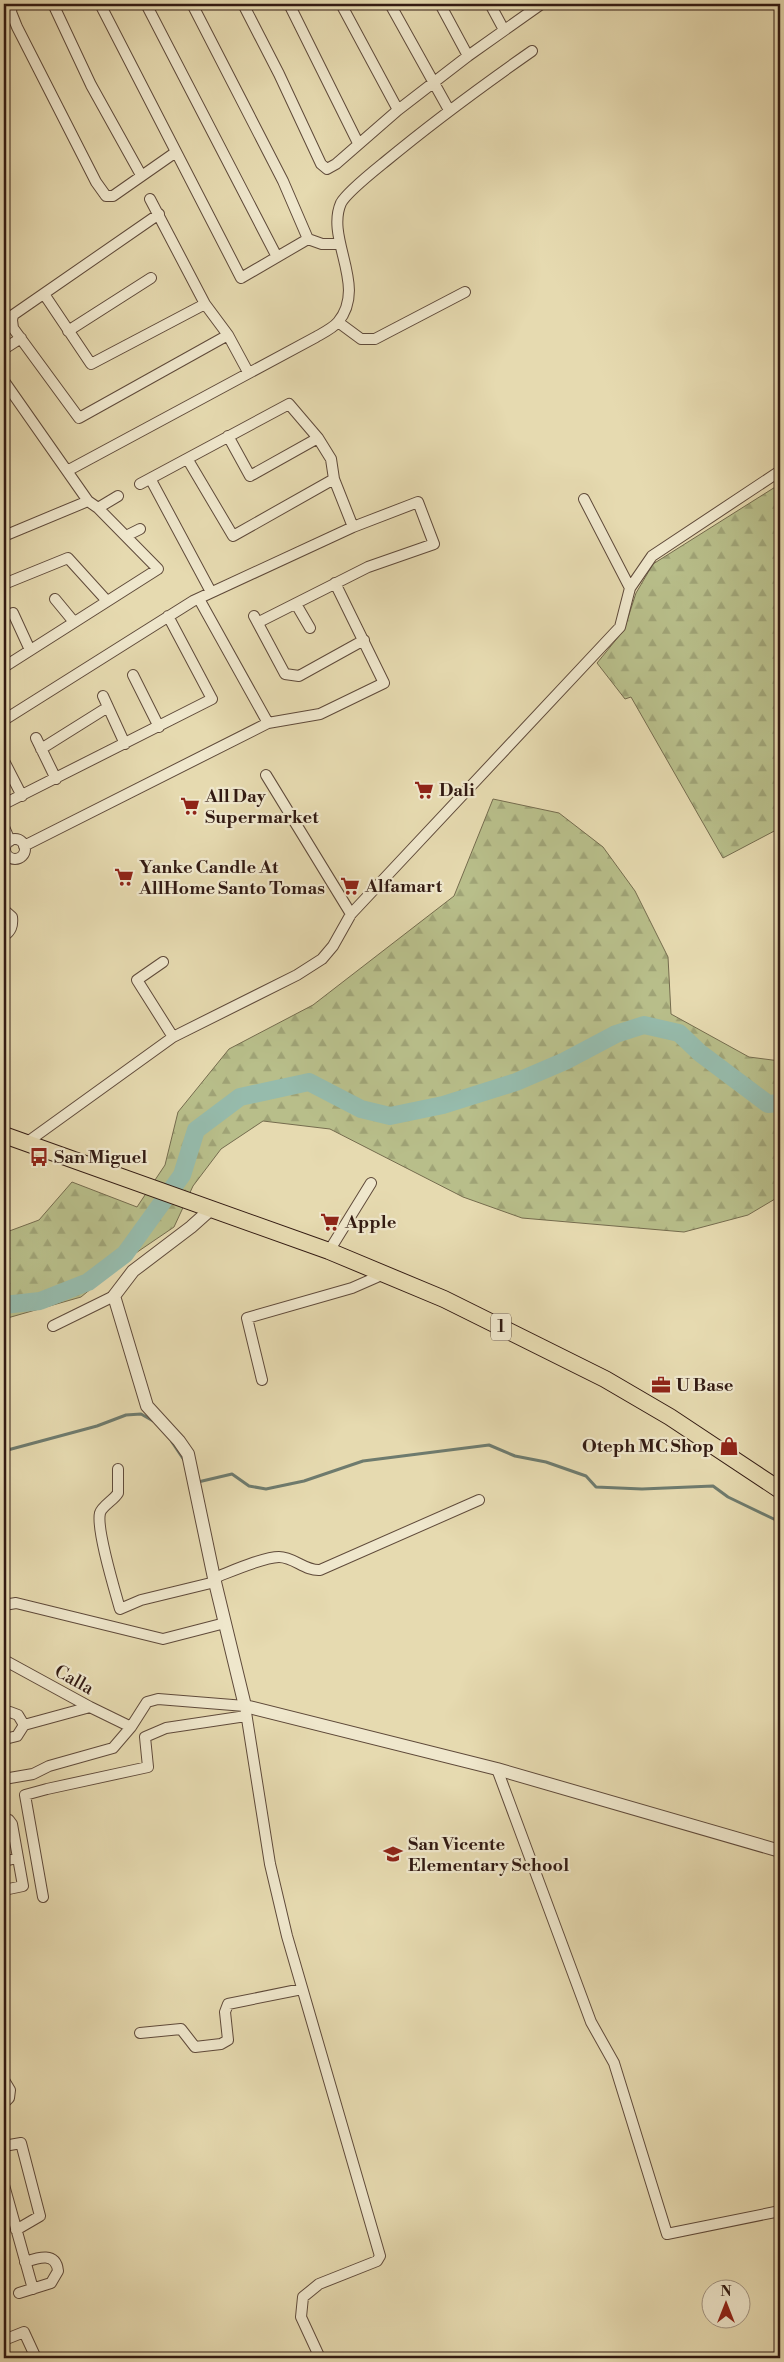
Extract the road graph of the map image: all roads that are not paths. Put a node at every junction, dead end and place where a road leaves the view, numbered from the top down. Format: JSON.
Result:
{"nodes":[{"id":1,"x":12,"y":4,"type":"edge"},
{"id":2,"x":53,"y":4,"type":"edge"},
{"id":3,"x":100,"y":4,"type":"edge"},
{"id":4,"x":146,"y":4,"type":"edge"},
{"id":5,"x":192,"y":4,"type":"edge"},
{"id":6,"x":243,"y":4,"type":"edge"},
{"id":7,"x":289,"y":4,"type":"edge"},
{"id":8,"x":341,"y":4,"type":"edge"},
{"id":9,"x":390,"y":4,"type":"edge"},
{"id":10,"x":440,"y":4,"type":"edge"},
{"id":11,"x":490,"y":4,"type":"edge"},
{"id":12,"x":540,"y":4,"type":"edge"},
{"id":13,"x":504,"y":30,"type":"junction"},
{"id":14,"x":532,"y":51,"type":"dead end"},
{"id":15,"x":468,"y":56,"type":"junction"},
{"id":16,"x":434,"y":83,"type":"junction"},
{"id":17,"x":398,"y":110,"type":"junction"},
{"id":18,"x":449,"y":110,"type":"junction"},
{"id":19,"x":358,"y":143,"type":"junction"},
{"id":20,"x":176,"y":152,"type":"junction"},
{"id":21,"x":142,"y":174,"type":"junction"},
{"id":22,"x":150,"y":199,"type":"dead end"},
{"id":23,"x":159,"y":214,"type":"junction"},
{"id":24,"x":308,"y":239,"type":"junction"},
{"id":25,"x":340,"y":244,"type":"junction"},
{"id":26,"x":277,"y":257,"type":"junction"},
{"id":27,"x":151,"y":278,"type":"dead end"},
{"id":28,"x":465,"y":292,"type":"dead end"},
{"id":29,"x":44,"y":294,"type":"junction"},
{"id":30,"x":205,"y":304,"type":"junction"},
{"id":31,"x":338,"y":322,"type":"junction"},
{"id":32,"x":68,"y":331,"type":"junction"},
{"id":33,"x":228,"y":335,"type":"junction"},
{"id":34,"x":21,"y":338,"type":"junction"},
{"id":35,"x":4,"y":349,"type":"edge"},
{"id":36,"x":248,"y":372,"type":"junction"},
{"id":37,"x":4,"y":381,"type":"edge"},
{"id":38,"x":228,"y":436,"type":"junction"},
{"id":39,"x":318,"y":438,"type":"junction"},
{"id":40,"x":188,"y":460,"type":"junction"},
{"id":41,"x":67,"y":471,"type":"junction"},
{"id":42,"x":780,"y":471,"type":"edge"},
{"id":43,"x":334,"y":479,"type":"junction"},
{"id":44,"x":151,"y":480,"type":"junction"},
{"id":45,"x":140,"y":484,"type":"dead end"},
{"id":46,"x":118,"y":496,"type":"dead end"},
{"id":47,"x":584,"y":500,"type":"dead end"},
{"id":48,"x":88,"y":501,"type":"junction"},
{"id":49,"x":98,"y":508,"type":"junction"},
{"id":50,"x":353,"y":527,"type":"junction"},
{"id":51,"x":140,"y":529,"type":"dead end"},
{"id":52,"x":4,"y":536,"type":"edge"},
{"id":53,"x":126,"y":536,"type":"junction"},
{"id":54,"x":335,"y":583,"type":"junction"},
{"id":55,"x":4,"y":584,"type":"edge"},
{"id":56,"x":630,"y":588,"type":"junction"},
{"id":57,"x":211,"y":592,"type":"junction"},
{"id":58,"x":55,"y":599,"type":"dead end"},
{"id":59,"x":199,"y":599,"type":"junction"},
{"id":60,"x":107,"y":601,"type":"junction"},
{"id":61,"x":296,"y":604,"type":"junction"},
{"id":62,"x":13,"y":613,"type":"dead end"},
{"id":63,"x":168,"y":616,"type":"junction"},
{"id":64,"x":74,"y":622,"type":"junction"},
{"id":65,"x":310,"y":628,"type":"dead end"},
{"id":66,"x":364,"y":640,"type":"junction"},
{"id":67,"x":30,"y":650,"type":"junction"},
{"id":68,"x":4,"y":667,"type":"edge"},
{"id":69,"x":133,"y":675,"type":"dead end"},
{"id":70,"x":103,"y":696,"type":"dead end"},
{"id":71,"x":108,"y":707,"type":"junction"},
{"id":72,"x":4,"y":720,"type":"edge"},
{"id":73,"x":268,"y":723,"type":"junction"},
{"id":74,"x":159,"y":727,"type":"junction"},
{"id":75,"x":36,"y":738,"type":"dead end"},
{"id":76,"x":125,"y":744,"type":"junction"},
{"id":77,"x":41,"y":749,"type":"junction"},
{"id":78,"x":4,"y":761,"type":"edge"},
{"id":79,"x":266,"y":775,"type":"dead end"},
{"id":80,"x":56,"y":779,"type":"junction"},
{"id":81,"x":22,"y":796,"type":"junction"},
{"id":82,"x":4,"y":804,"type":"edge"},
{"id":83,"x":4,"y":827,"type":"edge"},
{"id":84,"x":10,"y":841,"type":"junction"},
{"id":85,"x":24,"y":846,"type":"junction"},
{"id":86,"x":5,"y":856,"type":"edge"},
{"id":87,"x":4,"y":910,"type":"edge"},
{"id":88,"x":351,"y":914,"type":"junction"},
{"id":89,"x":4,"y":936,"type":"edge"},
{"id":90,"x":163,"y":962,"type":"dead end"},
{"id":91,"x":173,"y":1037,"type":"junction"},
{"id":92,"x":4,"y":1135,"type":"edge"},
{"id":93,"x":26,"y":1143,"type":"junction"},
{"id":94,"x":370,"y":1183,"type":"dead end"},
{"id":95,"x":205,"y":1208,"type":"junction"},
{"id":96,"x":329,"y":1252,"type":"junction"},
{"id":97,"x":384,"y":1274,"type":"junction"},
{"id":98,"x":114,"y":1296,"type":"junction"},
{"id":99,"x":53,"y":1326,"type":"dead end"},
{"id":100,"x":262,"y":1380,"type":"dead end"},
{"id":101,"x":118,"y":1469,"type":"dead end"},
{"id":102,"x":780,"y":1490,"type":"edge"},
{"id":103,"x":479,"y":1500,"type":"dead end"},
{"id":104,"x":214,"y":1580,"type":"junction"},
{"id":105,"x":4,"y":1605,"type":"edge"},
{"id":106,"x":224,"y":1623,"type":"junction"},
{"id":107,"x":4,"y":1660,"type":"edge"},
{"id":108,"x":90,"y":1707,"type":"junction"},
{"id":109,"x":246,"y":1711,"type":"junction"},
{"id":110,"x":4,"y":1714,"type":"edge"},
{"id":111,"x":24,"y":1725,"type":"junction"},
{"id":112,"x":131,"y":1727,"type":"junction"},
{"id":113,"x":4,"y":1736,"type":"edge"},
{"id":114,"x":497,"y":1769,"type":"junction"},
{"id":115,"x":4,"y":1778,"type":"edge"},
{"id":116,"x":5,"y":1819,"type":"edge"},
{"id":117,"x":780,"y":1851,"type":"edge"},
{"id":118,"x":17,"y":1858,"type":"junction"},
{"id":119,"x":4,"y":1861,"type":"edge"},
{"id":120,"x":4,"y":1890,"type":"edge"},
{"id":121,"x":42,"y":1897,"type":"dead end"},
{"id":122,"x":302,"y":1989,"type":"junction"},
{"id":123,"x":140,"y":2033,"type":"dead end"},
{"id":124,"x":4,"y":2080,"type":"edge"},
{"id":125,"x":4,"y":2103,"type":"edge"},
{"id":126,"x":4,"y":2146,"type":"edge"},
{"id":127,"x":4,"y":2185,"type":"edge"},
{"id":128,"x":780,"y":2211,"type":"edge"},
{"id":129,"x":16,"y":2230,"type":"junction"},
{"id":130,"x":25,"y":2262,"type":"junction"},
{"id":131,"x":33,"y":2289,"type":"junction"},
{"id":132,"x":19,"y":2293,"type":"dead end"},
{"id":133,"x":4,"y":2340,"type":"edge"},
{"id":134,"x":36,"y":2358,"type":"edge"},
{"id":135,"x":320,"y":2358,"type":"edge"}],
"edges":[{"from":1,"to":21,"type":"street"},
{"from":2,"to":21,"type":"street"},
{"from":3,"to":20,"type":"street"},
{"from":4,"to":26,"type":"street"},
{"from":5,"to":24,"type":"street"},
{"from":6,"to":19,"type":"street"},
{"from":7,"to":19,"type":"street"},
{"from":8,"to":17,"type":"street"},
{"from":9,"to":16,"type":"street"},
{"from":10,"to":15,"type":"street"},
{"from":11,"to":13,"type":"street"},
{"from":12,"to":13,"type":"street"},
{"from":13,"to":15,"type":"street"},
{"from":14,"to":18,"type":"street"},
{"from":15,"to":16,"type":"street"},
{"from":16,"to":17,"type":"street"},
{"from":16,"to":18,"type":"street"},
{"from":17,"to":19,"type":"street"},
{"from":18,"to":25,"type":"street"},
{"from":20,"to":21,"type":"street"},
{"from":20,"to":26,"type":"street"},
{"from":22,"to":23,"type":"street"},
{"from":23,"to":29,"type":"street"},
{"from":23,"to":30,"type":"street"},
{"from":24,"to":25,"type":"street"},
{"from":24,"to":26,"type":"street"},
{"from":25,"to":31,"type":"street"},
{"from":27,"to":32,"type":"street"},
{"from":28,"to":31,"type":"street"},
{"from":29,"to":32,"type":"street"},
{"from":29,"to":34,"type":"street"},
{"from":30,"to":32,"type":"street"},
{"from":30,"to":33,"type":"street"},
{"from":31,"to":36,"type":"street"},
{"from":33,"to":34,"type":"street"},
{"from":33,"to":36,"type":"street"},
{"from":34,"to":35,"type":"street"},
{"from":36,"to":41,"type":"street"},
{"from":37,"to":41,"type":"street"},
{"from":38,"to":39,"type":"street"},
{"from":38,"to":39,"type":"street"},
{"from":38,"to":40,"type":"street"},
{"from":39,"to":43,"type":"street"},
{"from":40,"to":43,"type":"street"},
{"from":40,"to":44,"type":"street"},
{"from":41,"to":48,"type":"street"},
{"from":42,"to":56,"type":"street"},
{"from":43,"to":50,"type":"street"},
{"from":44,"to":45,"type":"street"},
{"from":44,"to":57,"type":"street"},
{"from":46,"to":49,"type":"street"},
{"from":47,"to":56,"type":"street"},
{"from":48,"to":49,"type":"street"},
{"from":48,"to":52,"type":"street"},
{"from":49,"to":53,"type":"street"},
{"from":50,"to":54,"type":"street"},
{"from":50,"to":57,"type":"street"},
{"from":51,"to":53,"type":"street"},
{"from":53,"to":60,"type":"street"},
{"from":54,"to":61,"type":"street"},
{"from":54,"to":66,"type":"street"},
{"from":55,"to":60,"type":"street"},
{"from":56,"to":88,"type":"street"},
{"from":57,"to":59,"type":"street"},
{"from":58,"to":64,"type":"street"},
{"from":59,"to":63,"type":"street"},
{"from":59,"to":73,"type":"street"},
{"from":60,"to":64,"type":"street"},
{"from":61,"to":65,"type":"street"},
{"from":61,"to":66,"type":"street"},
{"from":62,"to":67,"type":"street"},
{"from":63,"to":72,"type":"street"},
{"from":63,"to":74,"type":"street"},
{"from":64,"to":67,"type":"street"},
{"from":66,"to":73,"type":"street"},
{"from":67,"to":68,"type":"street"},
{"from":69,"to":74,"type":"street"},
{"from":70,"to":71,"type":"street"},
{"from":71,"to":76,"type":"street"},
{"from":71,"to":77,"type":"street"},
{"from":73,"to":85,"type":"street"},
{"from":74,"to":76,"type":"street"},
{"from":75,"to":77,"type":"street"},
{"from":76,"to":80,"type":"street"},
{"from":77,"to":80,"type":"street"},
{"from":78,"to":81,"type":"street"},
{"from":79,"to":88,"type":"street"},
{"from":80,"to":81,"type":"street"},
{"from":81,"to":82,"type":"street"},
{"from":83,"to":84,"type":"street"},
{"from":84,"to":85,"type":"street"},
{"from":84,"to":86,"type":"street"},
{"from":85,"to":86,"type":"street"},
{"from":87,"to":89,"type":"street"},
{"from":88,"to":91,"type":"street"},
{"from":90,"to":91,"type":"street"},
{"from":91,"to":93,"type":"street"},
{"from":92,"to":93,"type":"highway","number":"1"},
{"from":93,"to":95,"type":"highway","number":"1"},
{"from":94,"to":96,"type":"street"},
{"from":95,"to":96,"type":"highway","number":"1"},
{"from":95,"to":98,"type":"street"},
{"from":96,"to":97,"type":"highway","number":"1"},
{"from":97,"to":100,"type":"street"},
{"from":97,"to":102,"type":"highway","number":"1"},
{"from":98,"to":99,"type":"street"},
{"from":98,"to":104,"type":"street"},
{"from":101,"to":104,"type":"street"},
{"from":103,"to":104,"type":"street"},
{"from":104,"to":106,"type":"street"},
{"from":105,"to":106,"type":"street"},
{"from":106,"to":109,"type":"street"},
{"from":107,"to":108,"type":"street","name":"Calla"},
{"from":108,"to":111,"type":"street"},
{"from":108,"to":112,"type":"street","name":"Calla"},
{"from":109,"to":112,"type":"street"},
{"from":109,"to":114,"type":"street"},
{"from":109,"to":121,"type":"street"},
{"from":109,"to":122,"type":"street"},
{"from":110,"to":111,"type":"street"},
{"from":111,"to":113,"type":"street"},
{"from":112,"to":115,"type":"street"},
{"from":114,"to":117,"type":"street"},
{"from":114,"to":128,"type":"street"},
{"from":116,"to":118,"type":"street"},
{"from":118,"to":119,"type":"street"},
{"from":118,"to":120,"type":"street"},
{"from":122,"to":123,"type":"street"},
{"from":122,"to":135,"type":"street"},
{"from":124,"to":125,"type":"street"},
{"from":126,"to":129,"type":"street"},
{"from":127,"to":129,"type":"street"},
{"from":129,"to":130,"type":"street"},
{"from":130,"to":131,"type":"street"},
{"from":130,"to":131,"type":"street"},
{"from":131,"to":132,"type":"street"},
{"from":133,"to":134,"type":"street"}]}
